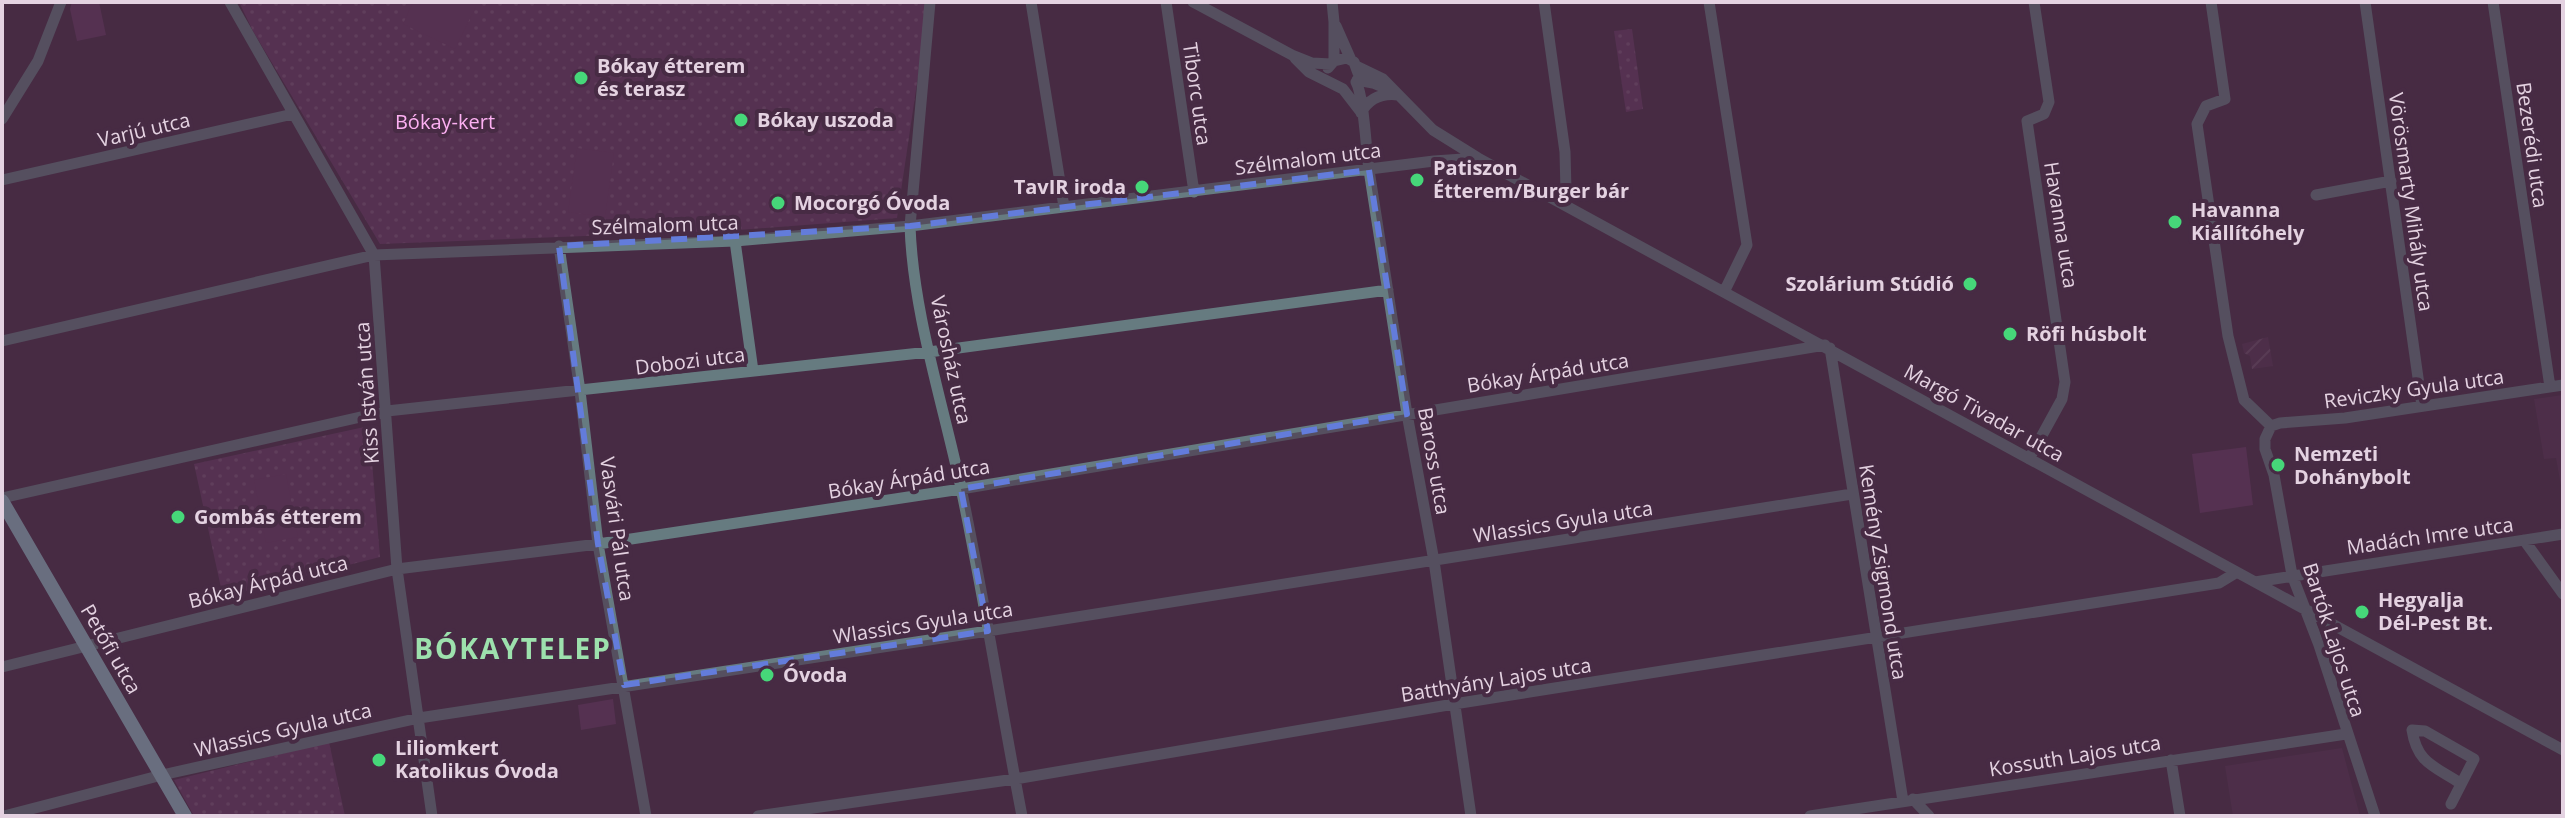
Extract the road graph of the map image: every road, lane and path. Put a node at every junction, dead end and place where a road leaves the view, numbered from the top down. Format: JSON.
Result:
{"nodes":[{"id":1,"x":61,"y":2,"type":"edge"},
{"id":2,"x":230,"y":2,"type":"edge"},
{"id":3,"x":930,"y":2,"type":"edge"},
{"id":4,"x":1031,"y":2,"type":"edge"},
{"id":5,"x":1166,"y":2,"type":"edge"},
{"id":6,"x":1193,"y":2,"type":"edge"},
{"id":7,"x":1332,"y":2,"type":"edge"},
{"id":8,"x":1544,"y":2,"type":"edge"},
{"id":9,"x":1709,"y":2,"type":"edge"},
{"id":10,"x":2034,"y":2,"type":"edge"},
{"id":11,"x":2211,"y":2,"type":"edge"},
{"id":12,"x":2365,"y":2,"type":"edge"},
{"id":13,"x":2493,"y":2,"type":"edge"},
{"id":14,"x":1334,"y":22,"type":"junction"},
{"id":15,"x":1292,"y":55,"type":"junction"},
{"id":16,"x":1332,"y":62,"type":"junction"},
{"id":17,"x":1354,"y":63,"type":"junction"},
{"id":18,"x":1329,"y":80,"type":"junction"},
{"id":19,"x":1356,"y":81,"type":"junction"},
{"id":20,"x":1343,"y":89,"type":"junction"},
{"id":21,"x":1398,"y":95,"type":"junction"},
{"id":22,"x":1361,"y":113,"type":"junction"},
{"id":23,"x":293,"y":114,"type":"junction"},
{"id":24,"x":2,"y":119,"type":"edge"},
{"id":25,"x":1478,"y":158,"type":"junction"},
{"id":26,"x":1369,"y":170,"type":"junction"},
{"id":27,"x":2,"y":180,"type":"edge"},
{"id":28,"x":2391,"y":181,"type":"junction"},
{"id":29,"x":1194,"y":192,"type":"junction"},
{"id":30,"x":2316,"y":195,"type":"dead end"},
{"id":31,"x":1563,"y":203,"type":"junction"},
{"id":32,"x":1064,"y":207,"type":"junction"},
{"id":33,"x":910,"y":226,"type":"junction"},
{"id":34,"x":735,"y":241,"type":"junction"},
{"id":35,"x":559,"y":246,"type":"junction"},
{"id":36,"x":374,"y":255,"type":"junction"},
{"id":37,"x":1388,"y":290,"type":"junction"},
{"id":38,"x":1724,"y":292,"type":"junction"},
{"id":39,"x":2,"y":341,"type":"edge"},
{"id":40,"x":1828,"y":347,"type":"junction"},
{"id":41,"x":929,"y":352,"type":"junction"},
{"id":42,"x":753,"y":371,"type":"junction"},
{"id":43,"x":2563,"y":385,"type":"edge"},
{"id":44,"x":2550,"y":387,"type":"junction"},
{"id":45,"x":580,"y":391,"type":"junction"},
{"id":46,"x":2422,"y":406,"type":"junction"},
{"id":47,"x":387,"y":411,"type":"junction"},
{"id":48,"x":1407,"y":414,"type":"junction"},
{"id":49,"x":2271,"y":426,"type":"junction"},
{"id":50,"x":2029,"y":459,"type":"junction"},
{"id":51,"x":961,"y":489,"type":"junction"},
{"id":52,"x":1852,"y":494,"type":"junction"},
{"id":53,"x":2,"y":500,"type":"edge"},
{"id":54,"x":2563,"y":534,"type":"edge"},
{"id":55,"x":2524,"y":540,"type":"junction"},
{"id":56,"x":598,"y":544,"type":"junction"},
{"id":57,"x":1434,"y":561,"type":"junction"},
{"id":58,"x":397,"y":569,"type":"junction"},
{"id":59,"x":2237,"y":572,"type":"junction"},
{"id":60,"x":2292,"y":575,"type":"junction"},
{"id":61,"x":2255,"y":582,"type":"junction"},
{"id":62,"x":2563,"y":594,"type":"edge"},
{"id":63,"x":2305,"y":609,"type":"junction"},
{"id":64,"x":988,"y":631,"type":"junction"},
{"id":65,"x":1875,"y":638,"type":"junction"},
{"id":66,"x":86,"y":645,"type":"junction"},
{"id":67,"x":2,"y":667,"type":"edge"},
{"id":68,"x":624,"y":685,"type":"junction"},
{"id":69,"x":1454,"y":704,"type":"junction"},
{"id":70,"x":419,"y":718,"type":"junction"},
{"id":71,"x":2346,"y":734,"type":"junction"},
{"id":72,"x":2563,"y":750,"type":"edge"},
{"id":73,"x":2171,"y":760,"type":"junction"},
{"id":74,"x":162,"y":775,"type":"junction"},
{"id":75,"x":1015,"y":779,"type":"junction"},
{"id":76,"x":2460,"y":783,"type":"junction"},
{"id":77,"x":1908,"y":800,"type":"junction"},
{"id":78,"x":2451,"y":804,"type":"dead end"},
{"id":79,"x":4,"y":816,"type":"edge"},
{"id":80,"x":185,"y":816,"type":"edge"},
{"id":81,"x":432,"y":816,"type":"edge"},
{"id":82,"x":646,"y":816,"type":"edge"},
{"id":83,"x":758,"y":816,"type":"edge"},
{"id":84,"x":1022,"y":816,"type":"edge"},
{"id":85,"x":1471,"y":816,"type":"edge"},
{"id":86,"x":1810,"y":816,"type":"edge"},
{"id":87,"x":1929,"y":816,"type":"edge"},
{"id":88,"x":2180,"y":816,"type":"edge"},
{"id":89,"x":2375,"y":816,"type":"edge"}],
"edges":[{"from":1,"to":24,"type":"street"},
{"from":2,"to":23,"type":"street","name":"Kiss István utca"},
{"from":3,"to":33,"type":"street","name":"Városház utca"},
{"from":4,"to":32,"type":"street"},
{"from":5,"to":29,"type":"street","name":"Tiborc utca"},
{"from":6,"to":15,"type":"street"},
{"from":7,"to":14,"type":"street"},
{"from":8,"to":31,"type":"street"},
{"from":9,"to":38,"type":"street"},
{"from":10,"to":50,"type":"street","name":"Havanna utca"},
{"from":11,"to":49,"type":"street"},
{"from":12,"to":28,"type":"street","name":"Vörösmarty Mihály utca"},
{"from":13,"to":44,"type":"street","name":"Bezerédi utca"},
{"from":14,"to":16,"type":"street"},
{"from":14,"to":17,"type":"street"},
{"from":15,"to":16,"type":"street"},
{"from":15,"to":18,"type":"street"},
{"from":16,"to":17,"type":"street"},
{"from":16,"to":18,"type":"street"},
{"from":17,"to":19,"type":"street"},
{"from":17,"to":21,"type":"street","name":"Margó Tivadar utca"},
{"from":18,"to":20,"type":"street"},
{"from":19,"to":20,"type":"street"},
{"from":19,"to":21,"type":"street","name":"Margó Tivadar utca"},
{"from":19,"to":22,"type":"street","name":"Baross utca"},
{"from":20,"to":22,"type":"street","name":"Baross utca"},
{"from":21,"to":22,"type":"street"},
{"from":21,"to":25,"type":"street","name":"Margó Tivadar utca"},
{"from":22,"to":26,"type":"street","name":"Baross utca"},
{"from":23,"to":27,"type":"street","name":"Varjú utca"},
{"from":23,"to":36,"type":"street","name":"Kiss István utca"},
{"from":25,"to":26,"type":"street","name":"Szélmalom utca"},
{"from":25,"to":31,"type":"street","name":"Margó Tivadar utca"},
{"from":26,"to":29,"type":"street","name":"Szélmalom utca"},
{"from":26,"to":37,"type":"street","name":"Baross utca"},
{"from":28,"to":30,"type":"street"},
{"from":28,"to":46,"type":"street","name":"Vörösmarty Mihály utca"},
{"from":29,"to":32,"type":"street","name":"Szélmalom utca"},
{"from":31,"to":38,"type":"street","name":"Margó Tivadar utca"},
{"from":32,"to":33,"type":"street","name":"Szélmalom utca"},
{"from":33,"to":34,"type":"street","name":"Szélmalom utca"},
{"from":33,"to":41,"type":"street","name":"Városház utca"},
{"from":34,"to":35,"type":"street","name":"Szélmalom utca"},
{"from":34,"to":42,"type":"street"},
{"from":35,"to":36,"type":"street","name":"Szélmalom utca"},
{"from":35,"to":45,"type":"street","name":"Vasvári Pál utca"},
{"from":36,"to":39,"type":"street","name":"Szélmalom utca"},
{"from":36,"to":47,"type":"street","name":"Kiss István utca"},
{"from":37,"to":41,"type":"street","name":"Dobozi utca"},
{"from":37,"to":48,"type":"street","name":"Baross utca"},
{"from":38,"to":40,"type":"street","name":"Margó Tivadar utca"},
{"from":40,"to":48,"type":"street","name":"Bókay Árpád utca"},
{"from":40,"to":50,"type":"street","name":"Margó Tivadar utca"},
{"from":40,"to":52,"type":"street","name":"Kemény Zsigmond utca"},
{"from":41,"to":42,"type":"street","name":"Dobozi utca"},
{"from":41,"to":51,"type":"street","name":"Városház utca"},
{"from":42,"to":45,"type":"street","name":"Dobozi utca"},
{"from":43,"to":44,"type":"street","name":"Reviczky Gyula utca"},
{"from":44,"to":46,"type":"street","name":"Reviczky Gyula utca"},
{"from":45,"to":47,"type":"street","name":"Dobozi utca"},
{"from":45,"to":56,"type":"street","name":"Vasvári Pál utca"},
{"from":46,"to":49,"type":"street","name":"Reviczky Gyula utca"},
{"from":47,"to":53,"type":"street","name":"Dobozi utca"},
{"from":47,"to":58,"type":"street","name":"Kiss István utca"},
{"from":48,"to":51,"type":"street","name":"Bókay Árpád utca"},
{"from":48,"to":57,"type":"street","name":"Baross utca"},
{"from":49,"to":60,"type":"street","name":"Bartók Lajos utca"},
{"from":50,"to":59,"type":"street","name":"Margó Tivadar utca"},
{"from":51,"to":56,"type":"street","name":"Bókay Árpád utca"},
{"from":51,"to":64,"type":"street","name":"Városház utca"},
{"from":52,"to":57,"type":"street","name":"Wlassics Gyula utca"},
{"from":52,"to":65,"type":"street","name":"Kemény Zsigmond utca"},
{"from":53,"to":66,"type":"main road","name":"Petőfi utca"},
{"from":54,"to":55,"type":"street","name":"Madách Imre utca"},
{"from":55,"to":60,"type":"street","name":"Madách Imre utca"},
{"from":55,"to":62,"type":"street"},
{"from":56,"to":58,"type":"street","name":"Bókay Árpád utca"},
{"from":56,"to":68,"type":"street","name":"Vasvári Pál utca"},
{"from":57,"to":64,"type":"street","name":"Wlassics Gyula utca"},
{"from":57,"to":69,"type":"street","name":"Baross utca"},
{"from":58,"to":66,"type":"street","name":"Bókay Árpád utca"},
{"from":58,"to":70,"type":"street","name":"Kiss István utca"},
{"from":59,"to":61,"type":"street","name":"Margó Tivadar utca"},
{"from":59,"to":65,"type":"street","name":"Batthyány Lajos utca"},
{"from":60,"to":61,"type":"street","name":"Madách Imre utca"},
{"from":60,"to":63,"type":"street","name":"Bartók Lajos utca"},
{"from":61,"to":63,"type":"street","name":"Margó Tivadar utca"},
{"from":63,"to":71,"type":"street","name":"Bartók Lajos utca"},
{"from":63,"to":72,"type":"street","name":"Margó Tivadar utca"},
{"from":64,"to":68,"type":"street","name":"Wlassics Gyula utca"},
{"from":64,"to":75,"type":"street","name":"Városház utca"},
{"from":65,"to":69,"type":"street","name":"Batthyány Lajos utca"},
{"from":65,"to":77,"type":"street","name":"Kemény Zsigmond utca"},
{"from":66,"to":67,"type":"street","name":"Bókay Árpád utca"},
{"from":66,"to":74,"type":"main road","name":"Petőfi utca"},
{"from":68,"to":70,"type":"street","name":"Wlassics Gyula utca"},
{"from":68,"to":82,"type":"street","name":"Vasvári Pál utca"},
{"from":69,"to":75,"type":"street","name":"Batthyány Lajos utca"},
{"from":69,"to":85,"type":"street","name":"Baross utca"},
{"from":70,"to":74,"type":"street","name":"Wlassics Gyula utca"},
{"from":70,"to":81,"type":"street","name":"Kiss István utca"},
{"from":71,"to":73,"type":"street","name":"Kossuth Lajos utca"},
{"from":71,"to":89,"type":"street","name":"Bartók Lajos utca"},
{"from":73,"to":77,"type":"street","name":"Kossuth Lajos utca"},
{"from":73,"to":88,"type":"street"},
{"from":74,"to":79,"type":"street","name":"Wlassics Gyula utca"},
{"from":74,"to":80,"type":"main road","name":"Petőfi utca"},
{"from":75,"to":83,"type":"street","name":"Batthyány Lajos utca"},
{"from":75,"to":84,"type":"street","name":"Városház utca"},
{"from":76,"to":76,"type":"street"},
{"from":76,"to":78,"type":"street"},
{"from":77,"to":86,"type":"street","name":"Kossuth Lajos utca"},
{"from":77,"to":87,"type":"street"}]}
